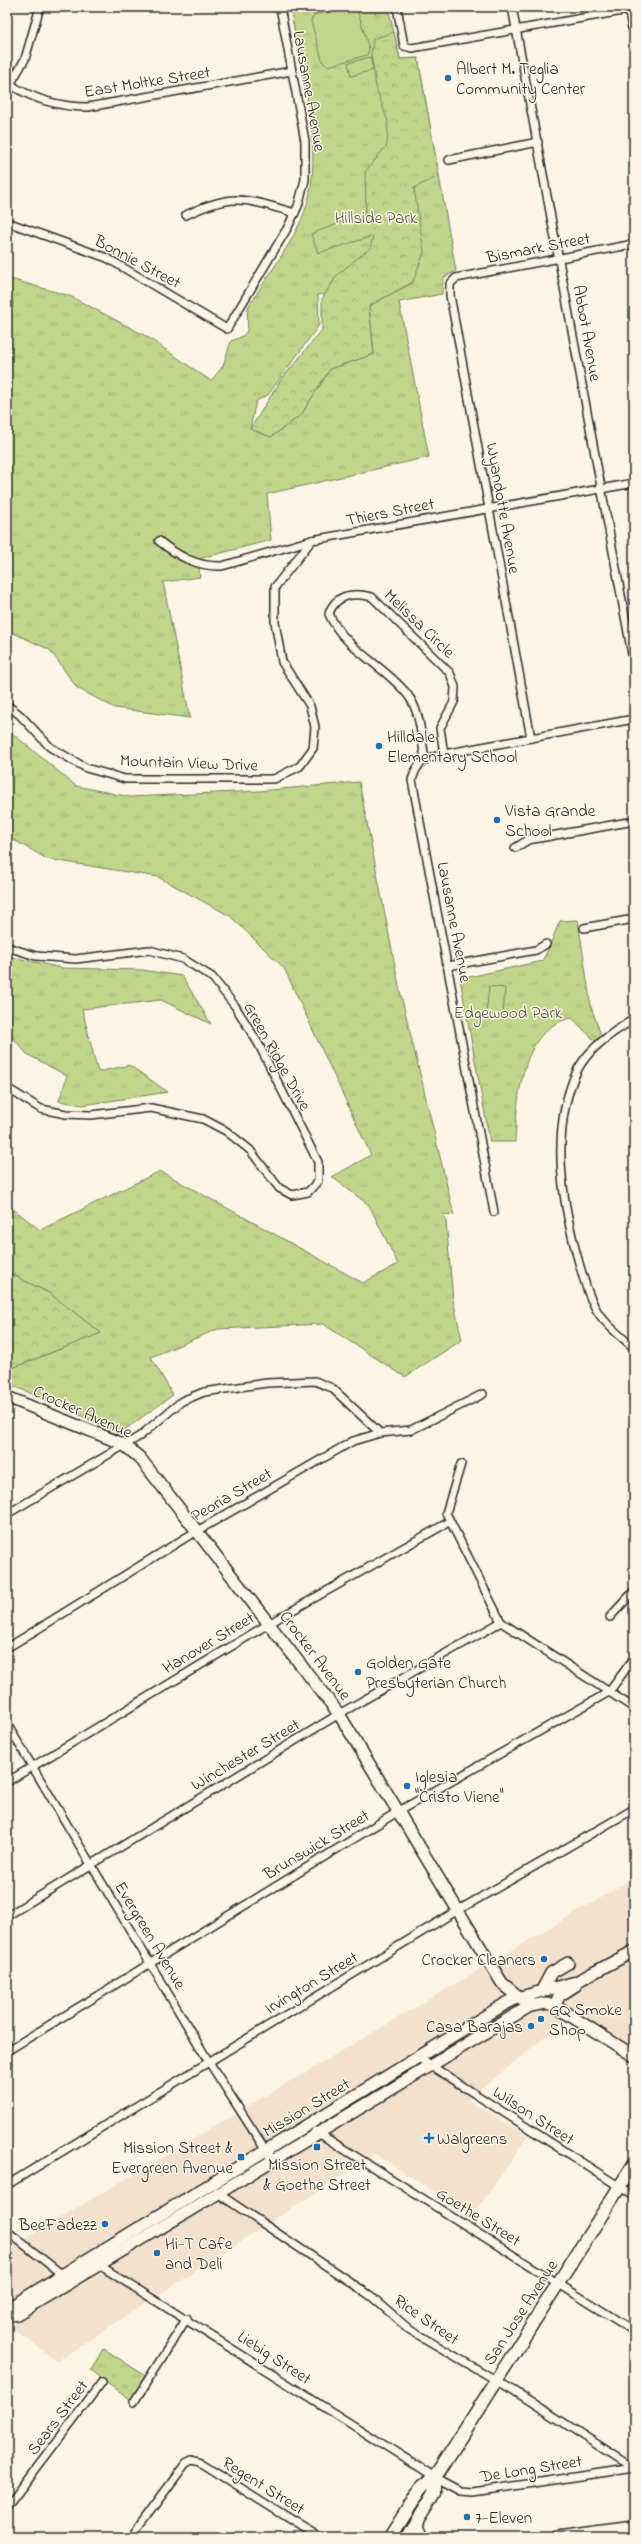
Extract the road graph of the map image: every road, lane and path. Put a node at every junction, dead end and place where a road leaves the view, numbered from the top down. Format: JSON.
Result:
{"nodes":[{"id":1,"x":40,"y":7,"type":"edge"},
{"id":2,"x":280,"y":7,"type":"edge"},
{"id":3,"x":397,"y":7,"type":"edge"},
{"id":4,"x":512,"y":7,"type":"edge"},
{"id":5,"x":632,"y":9,"type":"edge"},
{"id":6,"x":517,"y":28,"type":"junction"},
{"id":7,"x":634,"y":28,"type":"edge"},
{"id":8,"x":292,"y":71,"type":"junction"},
{"id":9,"x":9,"y":87,"type":"edge"},
{"id":10,"x":538,"y":142,"type":"junction"},
{"id":11,"x":449,"y":160,"type":"dead end"},
{"id":12,"x":295,"y":213,"type":"junction"},
{"id":13,"x":186,"y":215,"type":"dead end"},
{"id":14,"x":7,"y":222,"type":"edge"},
{"id":15,"x":634,"y":244,"type":"edge"},
{"id":16,"x":559,"y":258,"type":"junction"},
{"id":17,"x":450,"y":284,"type":"joint"},
{"id":18,"x":227,"y":329,"type":"joint"},
{"id":19,"x":634,"y":483,"type":"edge"},
{"id":20,"x":602,"y":489,"type":"junction"},
{"id":21,"x":489,"y":507,"type":"junction"},
{"id":22,"x":312,"y":540,"type":"junction"},
{"id":23,"x":159,"y":541,"type":"dead end"},
{"id":24,"x":634,"y":664,"type":"edge"},
{"id":25,"x":7,"y":705,"type":"edge"},
{"id":26,"x":634,"y":719,"type":"edge"},
{"id":27,"x":531,"y":738,"type":"junction"},
{"id":28,"x":444,"y":754,"type":"junction"},
{"id":29,"x":425,"y":759,"type":"junction"},
{"id":30,"x":634,"y":821,"type":"edge"},
{"id":31,"x":515,"y":848,"type":"dead end"},
{"id":32,"x":634,"y":919,"type":"edge"},
{"id":33,"x":584,"y":928,"type":"dead end"},
{"id":34,"x":546,"y":944,"type":"dead end"},
{"id":35,"x":7,"y":948,"type":"edge"},
{"id":36,"x":448,"y":966,"type":"junction"},
{"id":37,"x":634,"y":1019,"type":"edge"},
{"id":38,"x":7,"y":1088,"type":"edge"},
{"id":39,"x":494,"y":1212,"type":"dead end"},
{"id":40,"x":634,"y":1348,"type":"edge"},
{"id":41,"x":483,"y":1394,"type":"dead end"},
{"id":42,"x":7,"y":1397,"type":"edge"},
{"id":43,"x":380,"y":1433,"type":"junction"},
{"id":44,"x":123,"y":1444,"type":"junction"},
{"id":45,"x":461,"y":1464,"type":"dead end"},
{"id":46,"x":7,"y":1514,"type":"edge"},
{"id":47,"x":449,"y":1522,"type":"junction"},
{"id":48,"x":198,"y":1531,"type":"junction"},
{"id":49,"x":634,"y":1590,"type":"edge"},
{"id":50,"x":610,"y":1617,"type":"dead end"},
{"id":51,"x":501,"y":1622,"type":"junction"},
{"id":52,"x":270,"y":1623,"type":"junction"},
{"id":53,"x":7,"y":1648,"type":"edge"},
{"id":54,"x":634,"y":1658,"type":"edge"},
{"id":55,"x":610,"y":1692,"type":"junction"},
{"id":56,"x":634,"y":1708,"type":"edge"},
{"id":57,"x":339,"y":1714,"type":"junction"},
{"id":58,"x":7,"y":1724,"type":"edge"},
{"id":59,"x":34,"y":1766,"type":"junction"},
{"id":60,"x":7,"y":1782,"type":"edge"},
{"id":61,"x":634,"y":1809,"type":"edge"},
{"id":62,"x":399,"y":1811,"type":"junction"},
{"id":63,"x":91,"y":1865,"type":"junction"},
{"id":64,"x":459,"y":1910,"type":"junction"},
{"id":65,"x":7,"y":1916,"type":"edge"},
{"id":66,"x":634,"y":1951,"type":"edge"},
{"id":67,"x":150,"y":1963,"type":"junction"},
{"id":68,"x":568,"y":1963,"type":"dead end"},
{"id":69,"x":589,"y":1976,"type":"junction"},
{"id":70,"x":542,"y":1990,"type":"junction"},
{"id":71,"x":517,"y":1998,"type":"junction"},
{"id":72,"x":555,"y":2005,"type":"junction"},
{"id":73,"x":530,"y":2006,"type":"junction"},
{"id":74,"x":7,"y":2050,"type":"edge"},
{"id":75,"x":634,"y":2056,"type":"edge"},
{"id":76,"x":419,"y":2058,"type":"junction"},
{"id":77,"x":209,"y":2062,"type":"junction"},
{"id":78,"x":430,"y":2066,"type":"junction"},
{"id":79,"x":308,"y":2126,"type":"junction"},
{"id":80,"x":317,"y":2134,"type":"junction"},
{"id":81,"x":266,"y":2150,"type":"junction"},
{"id":82,"x":272,"y":2160,"type":"junction"},
{"id":83,"x":634,"y":2164,"type":"edge"},
{"id":84,"x":7,"y":2185,"type":"edge"},
{"id":85,"x":207,"y":2186,"type":"junction"},
{"id":86,"x":620,"y":2187,"type":"junction"},
{"id":87,"x":218,"y":2193,"type":"junction"},
{"id":88,"x":634,"y":2196,"type":"edge"},
{"id":89,"x":7,"y":2231,"type":"edge"},
{"id":90,"x":99,"y":2264,"type":"junction"},
{"id":91,"x":66,"y":2278,"type":"junction"},
{"id":92,"x":558,"y":2284,"type":"junction"},
{"id":93,"x":8,"y":2315,"type":"edge"},
{"id":94,"x":187,"y":2318,"type":"junction"},
{"id":95,"x":634,"y":2331,"type":"edge"},
{"id":96,"x":496,"y":2381,"type":"junction"},
{"id":97,"x":102,"y":2382,"type":"dead end"},
{"id":98,"x":134,"y":2402,"type":"dead end"},
{"id":99,"x":634,"y":2468,"type":"edge"},
{"id":100,"x":435,"y":2477,"type":"junction"},
{"id":101,"x":7,"y":2507,"type":"edge"},
{"id":102,"x":415,"y":2525,"type":"junction"},
{"id":103,"x":634,"y":2527,"type":"edge"},
{"id":104,"x":131,"y":2537,"type":"edge"},
{"id":105,"x":319,"y":2537,"type":"edge"},
{"id":106,"x":390,"y":2537,"type":"edge"},
{"id":107,"x":407,"y":2537,"type":"edge"},
{"id":108,"x":421,"y":2537,"type":"edge"},
{"id":109,"x":556,"y":2537,"type":"edge"}],
"edges":[{"from":1,"to":9,"type":"street"},
{"from":2,"to":8,"type":"street","name":"Lausanne Avenue"},
{"from":3,"to":6,"type":"street"},
{"from":4,"to":6,"type":"street","name":"Abbot Avenue"},
{"from":5,"to":6,"type":"street"},
{"from":5,"to":7,"type":"main road"},
{"from":6,"to":10,"type":"street","name":"Abbot Avenue"},
{"from":8,"to":9,"type":"street","name":"East Moltke Street"},
{"from":8,"to":12,"type":"street","name":"Lausanne Avenue"},
{"from":10,"to":11,"type":"street"},
{"from":10,"to":16,"type":"street","name":"Abbot Avenue"},
{"from":12,"to":13,"type":"street"},
{"from":12,"to":18,"type":"street","name":"Lausanne Avenue"},
{"from":14,"to":18,"type":"street","name":"Bonnie Street"},
{"from":15,"to":16,"type":"street","name":"Bismark Street"},
{"from":16,"to":17,"type":"street","name":"Bismark Street"},
{"from":16,"to":20,"type":"street","name":"Abbot Avenue"},
{"from":17,"to":21,"type":"street","name":"Wyandotte Avenue"},
{"from":19,"to":20,"type":"street","name":"Thiers Street"},
{"from":20,"to":21,"type":"street","name":"Thiers Street"},
{"from":20,"to":24,"type":"street","name":"Abbot Avenue"},
{"from":21,"to":22,"type":"street","name":"Thiers Street"},
{"from":21,"to":27,"type":"street","name":"Wyandotte Avenue"},
{"from":22,"to":23,"type":"street","name":"Thiers Street"},
{"from":22,"to":25,"type":"street","name":"Mountain View Drive"},
{"from":26,"to":27,"type":"street"},
{"from":27,"to":28,"type":"street"},
{"from":28,"to":29,"type":"street"},
{"from":28,"to":29,"type":"street","name":"Melissa Circle"},
{"from":29,"to":36,"type":"street","name":"Lausanne Avenue"},
{"from":30,"to":31,"type":"street"},
{"from":32,"to":33,"type":"street"},
{"from":34,"to":36,"type":"street"},
{"from":35,"to":38,"type":"street","name":"Green Ridge Drive"},
{"from":36,"to":39,"type":"street","name":"Lausanne Avenue"},
{"from":37,"to":40,"type":"street"},
{"from":41,"to":43,"type":"street","name":"Peoria Street"},
{"from":42,"to":44,"type":"main road","name":"Crocker Avenue"},
{"from":43,"to":44,"type":"street"},
{"from":43,"to":48,"type":"street","name":"Peoria Street"},
{"from":44,"to":46,"type":"street"},
{"from":44,"to":48,"type":"main road","name":"Crocker Avenue"},
{"from":45,"to":47,"type":"street"},
{"from":47,"to":51,"type":"street"},
{"from":47,"to":52,"type":"street","name":"Hanover Street"},
{"from":48,"to":52,"type":"main road","name":"Crocker Avenue"},
{"from":48,"to":53,"type":"street","name":"Peoria Street"},
{"from":49,"to":50,"type":"street"},
{"from":51,"to":55,"type":"street"},
{"from":51,"to":57,"type":"street","name":"Winchester Street"},
{"from":52,"to":57,"type":"main road","name":"Crocker Avenue"},
{"from":52,"to":59,"type":"street","name":"Hanover Street"},
{"from":54,"to":55,"type":"street","name":"Brunswick Street"},
{"from":55,"to":56,"type":"street"},
{"from":55,"to":62,"type":"street","name":"Brunswick Street"},
{"from":57,"to":62,"type":"main road","name":"Crocker Avenue"},
{"from":57,"to":63,"type":"street","name":"Winchester Street"},
{"from":58,"to":59,"type":"street","name":"Evergreen Avenue"},
{"from":59,"to":60,"type":"street","name":"Hanover Street"},
{"from":59,"to":63,"type":"street","name":"Evergreen Avenue"},
{"from":61,"to":64,"type":"street","name":"Irvington Street"},
{"from":62,"to":64,"type":"main road","name":"Crocker Avenue"},
{"from":62,"to":67,"type":"street","name":"Brunswick Street"},
{"from":63,"to":65,"type":"street","name":"Winchester Street"},
{"from":63,"to":67,"type":"street","name":"Evergreen Avenue"},
{"from":64,"to":71,"type":"main road","name":"Crocker Avenue"},
{"from":64,"to":77,"type":"street","name":"Irvington Street"},
{"from":66,"to":69,"type":"main road","name":"Mission Street"},
{"from":67,"to":74,"type":"street","name":"Brunswick Street"},
{"from":67,"to":77,"type":"street","name":"Evergreen Avenue"},
{"from":68,"to":70,"type":"main road"},
{"from":69,"to":70,"type":"main road","name":"Mission Street"},
{"from":69,"to":72,"type":"main road"},
{"from":70,"to":71,"type":"main road","name":"Mission Street"},
{"from":71,"to":73,"type":"main road","name":"Crocker Avenue"},
{"from":71,"to":76,"type":"main road","name":"Mission Street"},
{"from":72,"to":73,"type":"main road"},
{"from":72,"to":75,"type":"main road"},
{"from":73,"to":78,"type":"main road","name":"Mission Street"},
{"from":76,"to":78,"type":"street","name":"Wilson Street"},
{"from":76,"to":79,"type":"main road","name":"Mission Street"},
{"from":77,"to":81,"type":"street","name":"Evergreen Avenue"},
{"from":77,"to":84,"type":"street","name":"Irvington Street"},
{"from":78,"to":80,"type":"main road","name":"Mission Street"},
{"from":78,"to":86,"type":"street","name":"Wilson Street"},
{"from":79,"to":80,"type":"street","name":"Goethe Street"},
{"from":79,"to":81,"type":"main road","name":"Mission Street"},
{"from":80,"to":82,"type":"main road","name":"Mission Street"},
{"from":80,"to":92,"type":"street","name":"Goethe Street"},
{"from":81,"to":82,"type":"street","name":"Evergreen Avenue"},
{"from":81,"to":85,"type":"main road","name":"Mission Street"},
{"from":82,"to":87,"type":"main road","name":"Mission Street"},
{"from":83,"to":86,"type":"main road","name":"San Jose Avenue"},
{"from":85,"to":87,"type":"street","name":"Rice Street"},
{"from":85,"to":91,"type":"main road","name":"Mission Street"},
{"from":86,"to":88,"type":"street","name":"Wilson Street"},
{"from":86,"to":92,"type":"main road","name":"San Jose Avenue"},
{"from":87,"to":90,"type":"main road","name":"Mission Street"},
{"from":87,"to":96,"type":"street","name":"Rice Street"},
{"from":89,"to":91,"type":"street"},
{"from":90,"to":91,"type":"main road","name":"Mission Street"},
{"from":90,"to":94,"type":"street","name":"Liebig Street"},
{"from":91,"to":93,"type":"main road","name":"Mission Street"},
{"from":92,"to":95,"type":"street","name":"Goethe Street"},
{"from":92,"to":96,"type":"main road","name":"San Jose Avenue"},
{"from":94,"to":98,"type":"street"},
{"from":94,"to":100,"type":"street","name":"Liebig Street"},
{"from":96,"to":99,"type":"street","name":"Rice Street"},
{"from":96,"to":100,"type":"main road","name":"San Jose Avenue"},
{"from":97,"to":101,"type":"street","name":"Sears Street"},
{"from":99,"to":100,"type":"street","name":"De Long Street"},
{"from":100,"to":102,"type":"main road","name":"San Jose Avenue"},
{"from":100,"to":106,"type":"main road","name":"San Jose Avenue"},
{"from":102,"to":107,"type":"main road","name":"San Jose Avenue"},
{"from":102,"to":108,"type":"main road"},
{"from":103,"to":109,"type":"main road"},
{"from":104,"to":105,"type":"street","name":"Regent Street"}]}
